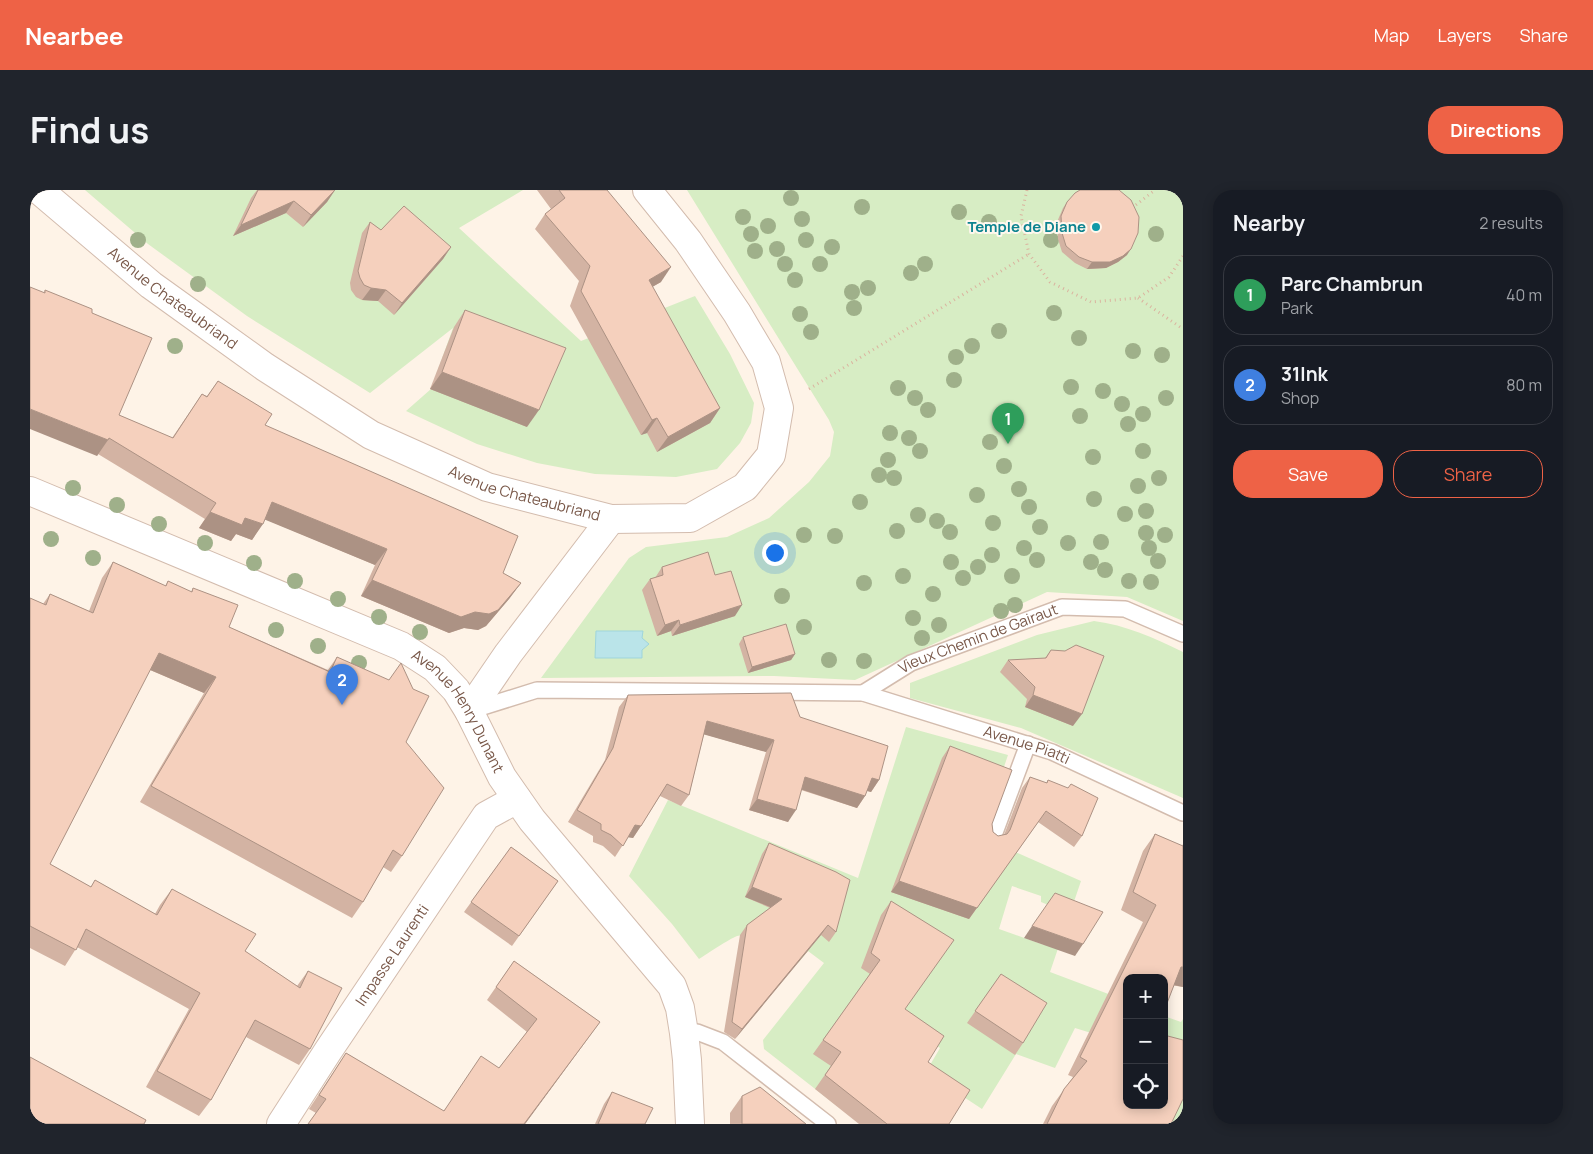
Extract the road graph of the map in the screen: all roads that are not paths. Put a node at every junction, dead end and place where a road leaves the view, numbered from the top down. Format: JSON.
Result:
{"nodes":[{"id":1,"x":39,"y":190,"type":"edge"},
{"id":2,"x":648,"y":190,"type":"edge"},
{"id":3,"x":30,"y":492,"type":"edge"},
{"id":4,"x":611,"y":519,"type":"junction"},
{"id":5,"x":1183,"y":634,"type":"edge"},
{"id":6,"x":863,"y":693,"type":"junction"},
{"id":7,"x":469,"y":711,"type":"junction"},
{"id":8,"x":1028,"y":744,"type":"junction"},
{"id":9,"x":517,"y":799,"type":"junction"},
{"id":10,"x":1183,"y":813,"type":"edge"},
{"id":11,"x":992,"y":838,"type":"edge"},
{"id":12,"x":684,"y":1033,"type":"junction"},
{"id":13,"x":281,"y":1124,"type":"edge"},
{"id":14,"x":690,"y":1124,"type":"edge"},
{"id":15,"x":828,"y":1124,"type":"edge"}],
"edges":[{"from":1,"to":4,"type":"street","name":"Avenue Chateaubriand"},
{"from":2,"to":4,"type":"street","name":"Avenue Chateaubriand"},
{"from":3,"to":7,"type":"street","name":"Avenue Henry Dunant"},
{"from":4,"to":7,"type":"street"},
{"from":5,"to":6,"type":"lane","name":"Vieux Chemin de Gairaut"},
{"from":6,"to":7,"type":"lane","name":"Avenue Piatti"},
{"from":6,"to":8,"type":"lane","name":"Avenue Piatti"},
{"from":7,"to":9,"type":"street","name":"Avenue Henry Dunant"},
{"from":8,"to":10,"type":"lane","name":"Avenue Piatti"},
{"from":8,"to":11,"type":"lane"},
{"from":9,"to":12,"type":"street","name":"Avenue Henry Dunant"},
{"from":9,"to":13,"type":"street","name":"Impasse Laurenti"},
{"from":12,"to":14,"type":"street","name":"Avenue Henry Dunant"},
{"from":12,"to":15,"type":"lane"}]}
